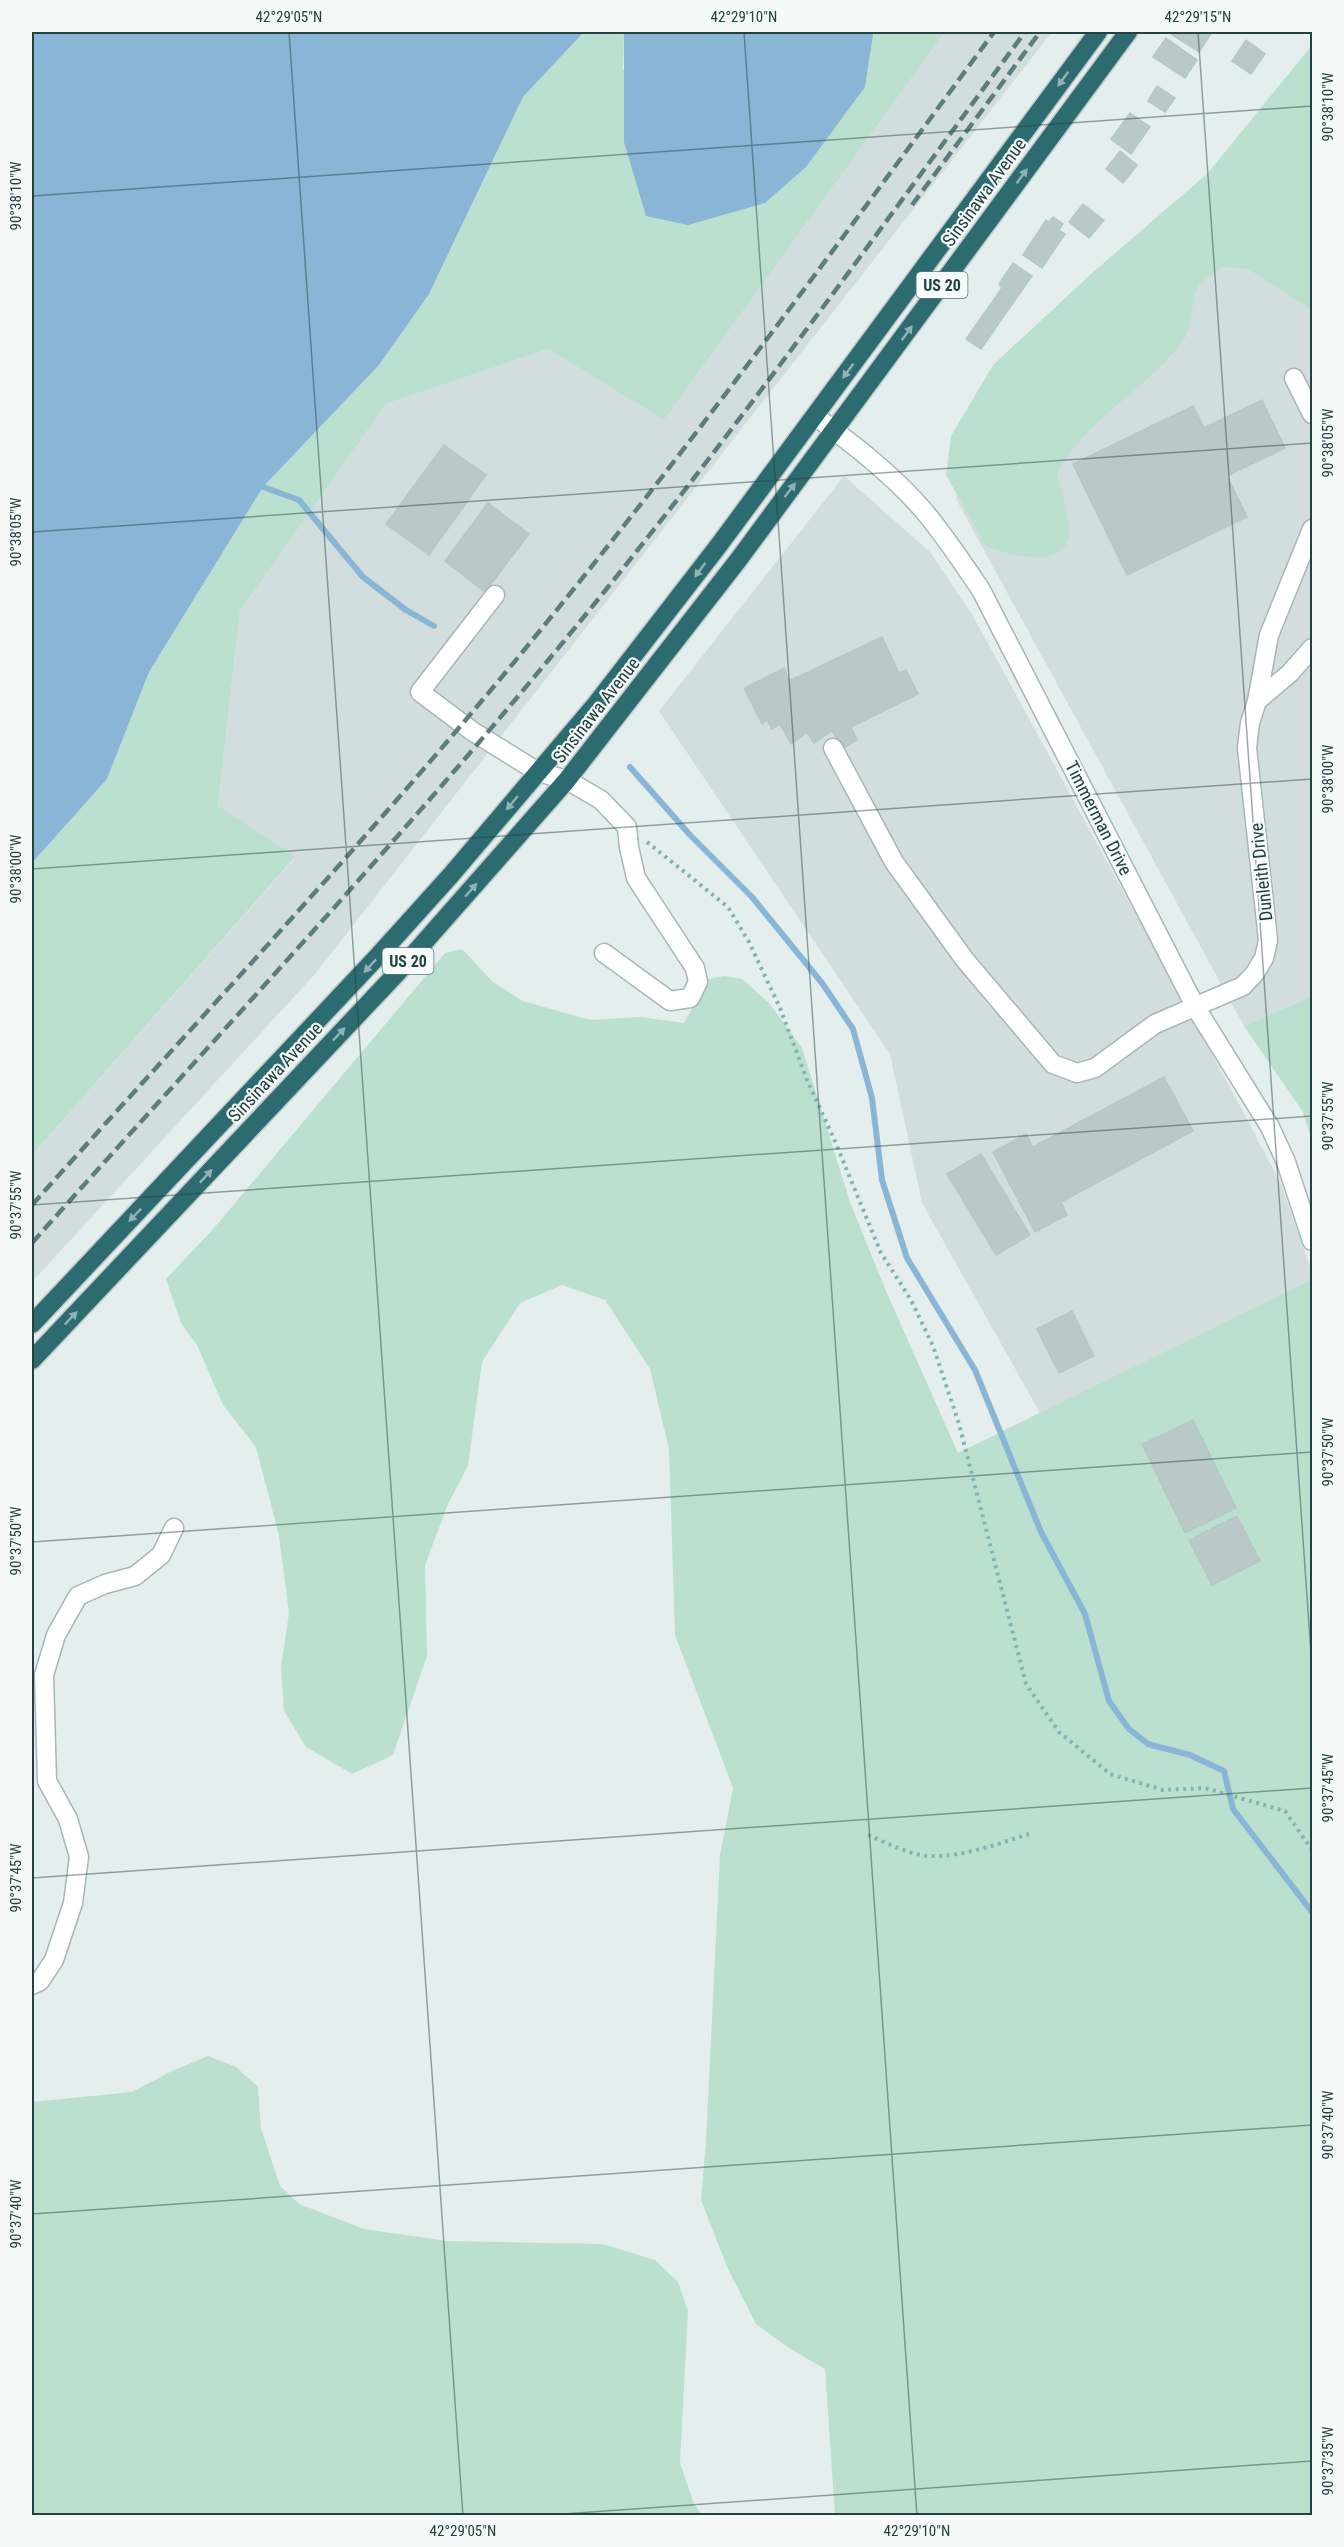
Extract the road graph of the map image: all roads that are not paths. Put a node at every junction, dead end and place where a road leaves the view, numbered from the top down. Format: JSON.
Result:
{"nodes":[{"id":1,"x":1098,"y":32,"type":"edge"},
{"id":2,"x":1128,"y":32,"type":"edge"},
{"id":3,"x":1294,"y":378,"type":"dead end"},
{"id":4,"x":1312,"y":414,"type":"edge"},
{"id":5,"x":815,"y":416,"type":"junction"},
{"id":6,"x":835,"y":430,"type":"junction"},
{"id":7,"x":1312,"y":529,"type":"edge"},
{"id":8,"x":495,"y":595,"type":"dead end"},
{"id":9,"x":1312,"y":648,"type":"edge"},
{"id":10,"x":1257,"y":700,"type":"junction"},
{"id":11,"x":833,"y":748,"type":"dead end"},
{"id":12,"x":538,"y":772,"type":"junction"},
{"id":13,"x":567,"y":780,"type":"junction"},
{"id":14,"x":604,"y":953,"type":"dead end"},
{"id":15,"x":1196,"y":1008,"type":"junction"},
{"id":16,"x":1312,"y":1241,"type":"edge"},
{"id":17,"x":32,"y":1324,"type":"edge"},
{"id":18,"x":32,"y":1360,"type":"edge"},
{"id":19,"x":174,"y":1528,"type":"dead end"},
{"id":20,"x":39,"y":1785,"type":"edge"},
{"id":21,"x":32,"y":1985,"type":"edge"}],
"edges":[{"from":1,"to":5,"type":"highway","name":"Sinsinawa Avenue","number":"US 20","one_way":true},
{"from":6,"to":2,"type":"highway","name":"Sinsinawa Avenue","number":"US 20","one_way":true},
{"from":3,"to":4,"type":"street"},
{"from":5,"to":6,"type":"street","name":"Timmerman Drive"},
{"from":5,"to":12,"type":"highway","name":"Sinsinawa Avenue","number":"US 20","one_way":true},
{"from":13,"to":6,"type":"highway","name":"Sinsinawa Avenue","number":"US 20","one_way":true},
{"from":6,"to":15,"type":"street","name":"Timmerman Drive"},
{"from":7,"to":10,"type":"street","name":"Dunleith Drive"},
{"from":8,"to":12,"type":"street"},
{"from":9,"to":10,"type":"street"},
{"from":10,"to":15,"type":"street","name":"Dunleith Drive"},
{"from":11,"to":15,"type":"street","name":"Dunleith Drive"},
{"from":12,"to":13,"type":"street"},
{"from":12,"to":17,"type":"highway","name":"Sinsinawa Avenue","number":"US 20","one_way":true},
{"from":13,"to":14,"type":"street"},
{"from":18,"to":13,"type":"highway","name":"Sinsinawa Avenue","number":"US 20","one_way":true},
{"from":15,"to":16,"type":"street","name":"Timmerman Drive"},
{"from":19,"to":20,"type":"street"},
{"from":20,"to":21,"type":"street"}]}
